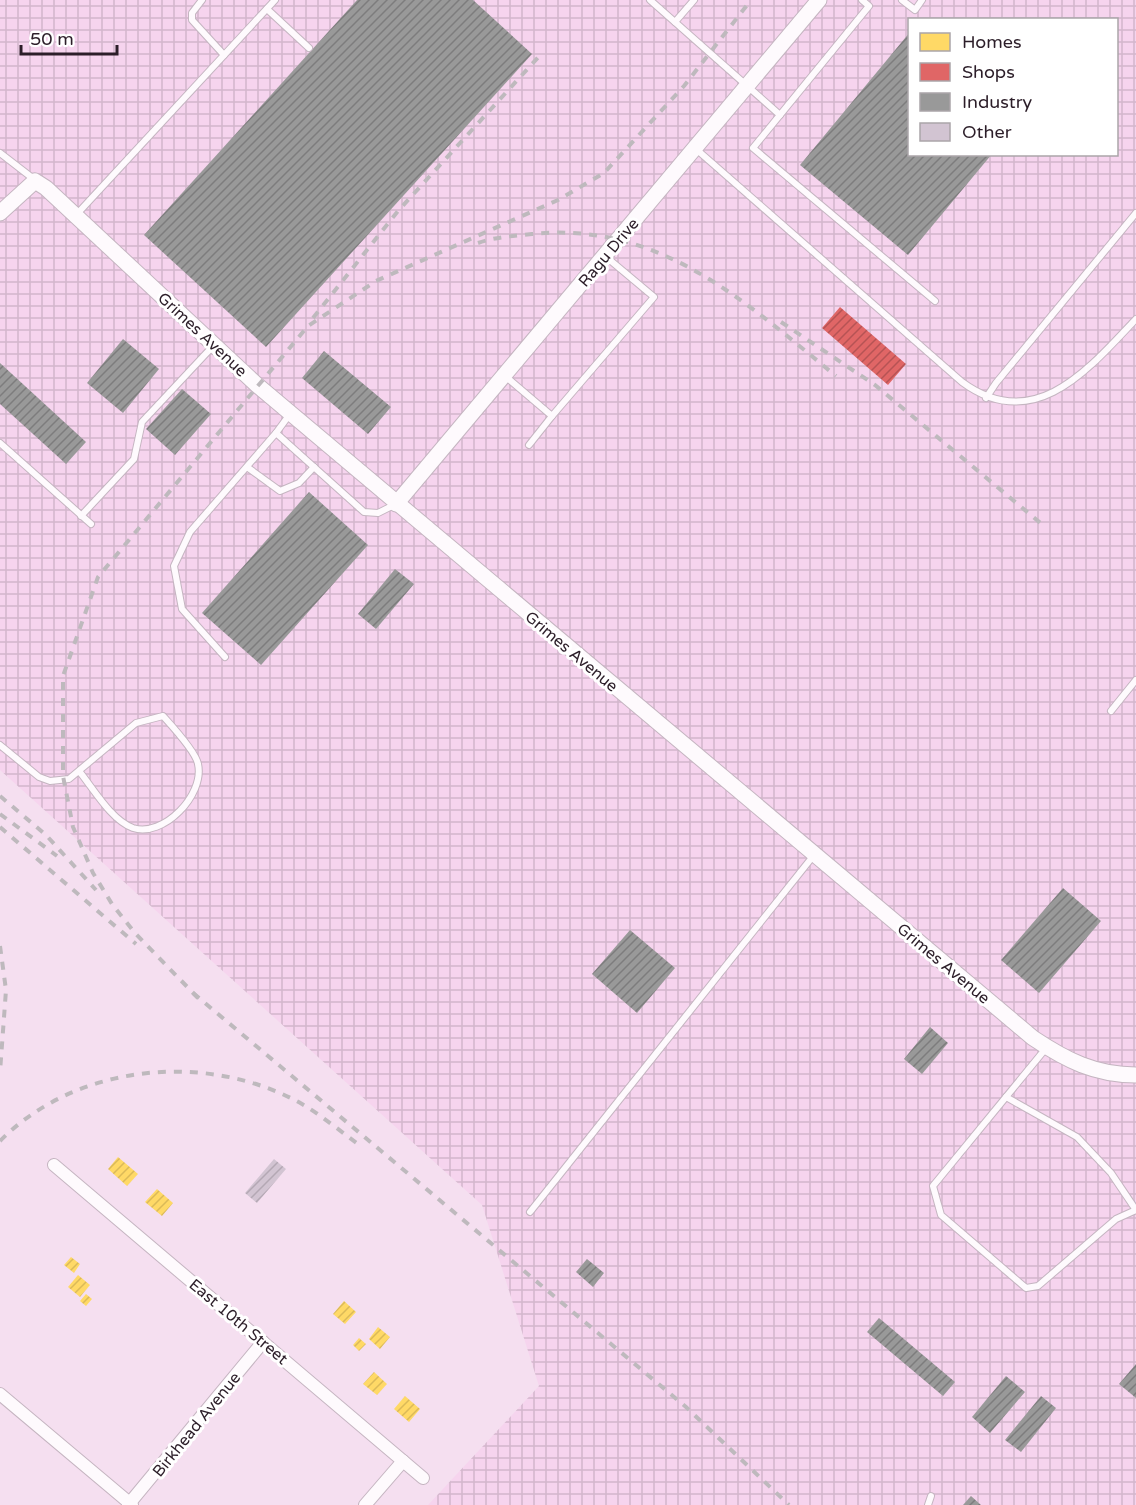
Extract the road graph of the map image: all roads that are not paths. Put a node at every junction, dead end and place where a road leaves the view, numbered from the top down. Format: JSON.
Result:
{"nodes":[{"id":1,"x":202,"y":0,"type":"edge"},
{"id":2,"x":275,"y":0,"type":"edge"},
{"id":3,"x":650,"y":0,"type":"edge"},
{"id":4,"x":694,"y":0,"type":"edge"},
{"id":5,"x":819,"y":0,"type":"edge"},
{"id":6,"x":862,"y":0,"type":"edge"},
{"id":7,"x":875,"y":0,"type":"edge"},
{"id":8,"x":902,"y":0,"type":"edge"},
{"id":9,"x":922,"y":0,"type":"edge"},
{"id":10,"x":869,"y":6,"type":"junction"},
{"id":11,"x":267,"y":9,"type":"junction"},
{"id":12,"x":675,"y":22,"type":"junction"},
{"id":13,"x":309,"y":48,"type":"dead end"},
{"id":14,"x":224,"y":55,"type":"junction"},
{"id":15,"x":747,"y":86,"type":"junction"},
{"id":16,"x":780,"y":115,"type":"junction"},
{"id":17,"x":696,"y":149,"type":"junction"},
{"id":18,"x":0,"y":153,"type":"edge"},
{"id":19,"x":35,"y":181,"type":"junction"},
{"id":20,"x":0,"y":213,"type":"edge"},
{"id":21,"x":1136,"y":213,"type":"edge"},
{"id":22,"x":76,"y":214,"type":"junction"},
{"id":23,"x":605,"y":256,"type":"junction"},
{"id":24,"x":936,"y":301,"type":"dead end"},
{"id":25,"x":1136,"y":319,"type":"edge"},
{"id":26,"x":214,"y":345,"type":"junction"},
{"id":27,"x":504,"y":376,"type":"junction"},
{"id":28,"x":986,"y":398,"type":"junction"},
{"id":29,"x":290,"y":414,"type":"junction"},
{"id":30,"x":552,"y":416,"type":"junction"},
{"id":31,"x":276,"y":433,"type":"junction"},
{"id":32,"x":0,"y":443,"type":"edge"},
{"id":33,"x":529,"y":445,"type":"dead end"},
{"id":34,"x":314,"y":467,"type":"junction"},
{"id":35,"x":247,"y":468,"type":"junction"},
{"id":36,"x":396,"y":504,"type":"junction"},
{"id":37,"x":81,"y":516,"type":"junction"},
{"id":38,"x":91,"y":524,"type":"dead end"},
{"id":39,"x":225,"y":657,"type":"dead end"},
{"id":40,"x":1136,"y":680,"type":"edge"},
{"id":41,"x":1111,"y":711,"type":"dead end"},
{"id":42,"x":0,"y":745,"type":"edge"},
{"id":43,"x":79,"y":771,"type":"junction"},
{"id":44,"x":814,"y":854,"type":"junction"},
{"id":45,"x":1047,"y":1047,"type":"junction"},
{"id":46,"x":1136,"y":1075,"type":"edge"},
{"id":47,"x":1006,"y":1097,"type":"junction"},
{"id":48,"x":54,"y":1164,"type":"dead end"},
{"id":49,"x":1136,"y":1210,"type":"edge"},
{"id":50,"x":530,"y":1212,"type":"dead end"},
{"id":51,"x":263,"y":1342,"type":"junction"},
{"id":52,"x":0,"y":1394,"type":"edge"},
{"id":53,"x":403,"y":1461,"type":"junction"},
{"id":54,"x":423,"y":1478,"type":"dead end"},
{"id":55,"x":931,"y":1496,"type":"dead end"},
{"id":56,"x":130,"y":1504,"type":"edge"},
{"id":57,"x":365,"y":1505,"type":"edge"},
{"id":58,"x":928,"y":1505,"type":"edge"}],
"edges":[{"from":1,"to":14,"type":"lane"},
{"from":2,"to":11,"type":"lane"},
{"from":3,"to":12,"type":"lane"},
{"from":4,"to":12,"type":"lane"},
{"from":5,"to":15,"type":"street","name":"Ragu Drive"},
{"from":6,"to":10,"type":"lane"},
{"from":7,"to":10,"type":"lane"},
{"from":8,"to":9,"type":"lane"},
{"from":10,"to":16,"type":"lane"},
{"from":11,"to":13,"type":"lane"},
{"from":11,"to":14,"type":"lane"},
{"from":12,"to":15,"type":"lane"},
{"from":14,"to":22,"type":"lane"},
{"from":15,"to":16,"type":"lane"},
{"from":15,"to":17,"type":"street","name":"Ragu Drive"},
{"from":16,"to":24,"type":"lane"},
{"from":17,"to":23,"type":"street","name":"Ragu Drive"},
{"from":17,"to":28,"type":"lane"},
{"from":18,"to":19,"type":"lane"},
{"from":19,"to":20,"type":"street"},
{"from":19,"to":22,"type":"street","name":"Grimes Avenue"},
{"from":21,"to":28,"type":"lane"},
{"from":22,"to":26,"type":"street","name":"Grimes Avenue"},
{"from":23,"to":27,"type":"street","name":"Ragu Drive"},
{"from":23,"to":30,"type":"lane"},
{"from":25,"to":28,"type":"lane"},
{"from":26,"to":29,"type":"street","name":"Grimes Avenue"},
{"from":26,"to":37,"type":"lane"},
{"from":27,"to":30,"type":"lane"},
{"from":27,"to":36,"type":"street","name":"Ragu Drive"},
{"from":29,"to":31,"type":"lane"},
{"from":29,"to":36,"type":"street","name":"Grimes Avenue"},
{"from":30,"to":33,"type":"lane"},
{"from":31,"to":34,"type":"lane"},
{"from":31,"to":35,"type":"lane"},
{"from":32,"to":37,"type":"lane"},
{"from":34,"to":35,"type":"lane"},
{"from":34,"to":36,"type":"lane"},
{"from":35,"to":39,"type":"lane"},
{"from":36,"to":44,"type":"street","name":"Grimes Avenue"},
{"from":37,"to":38,"type":"lane"},
{"from":40,"to":41,"type":"lane"},
{"from":42,"to":43,"type":"lane"},
{"from":43,"to":43,"type":"lane"},
{"from":44,"to":45,"type":"street","name":"Grimes Avenue"},
{"from":44,"to":50,"type":"lane"},
{"from":45,"to":46,"type":"street","name":"Grimes Avenue"},
{"from":45,"to":47,"type":"lane"},
{"from":47,"to":49,"type":"lane"},
{"from":47,"to":49,"type":"lane"},
{"from":48,"to":51,"type":"street","name":"East 10th Street"},
{"from":51,"to":53,"type":"street","name":"East 10th Street"},
{"from":51,"to":56,"type":"street","name":"Birkhead Avenue"},
{"from":52,"to":56,"type":"street"},
{"from":53,"to":54,"type":"street","name":"East 10th Street"},
{"from":53,"to":57,"type":"street"},
{"from":55,"to":58,"type":"lane"}]}
